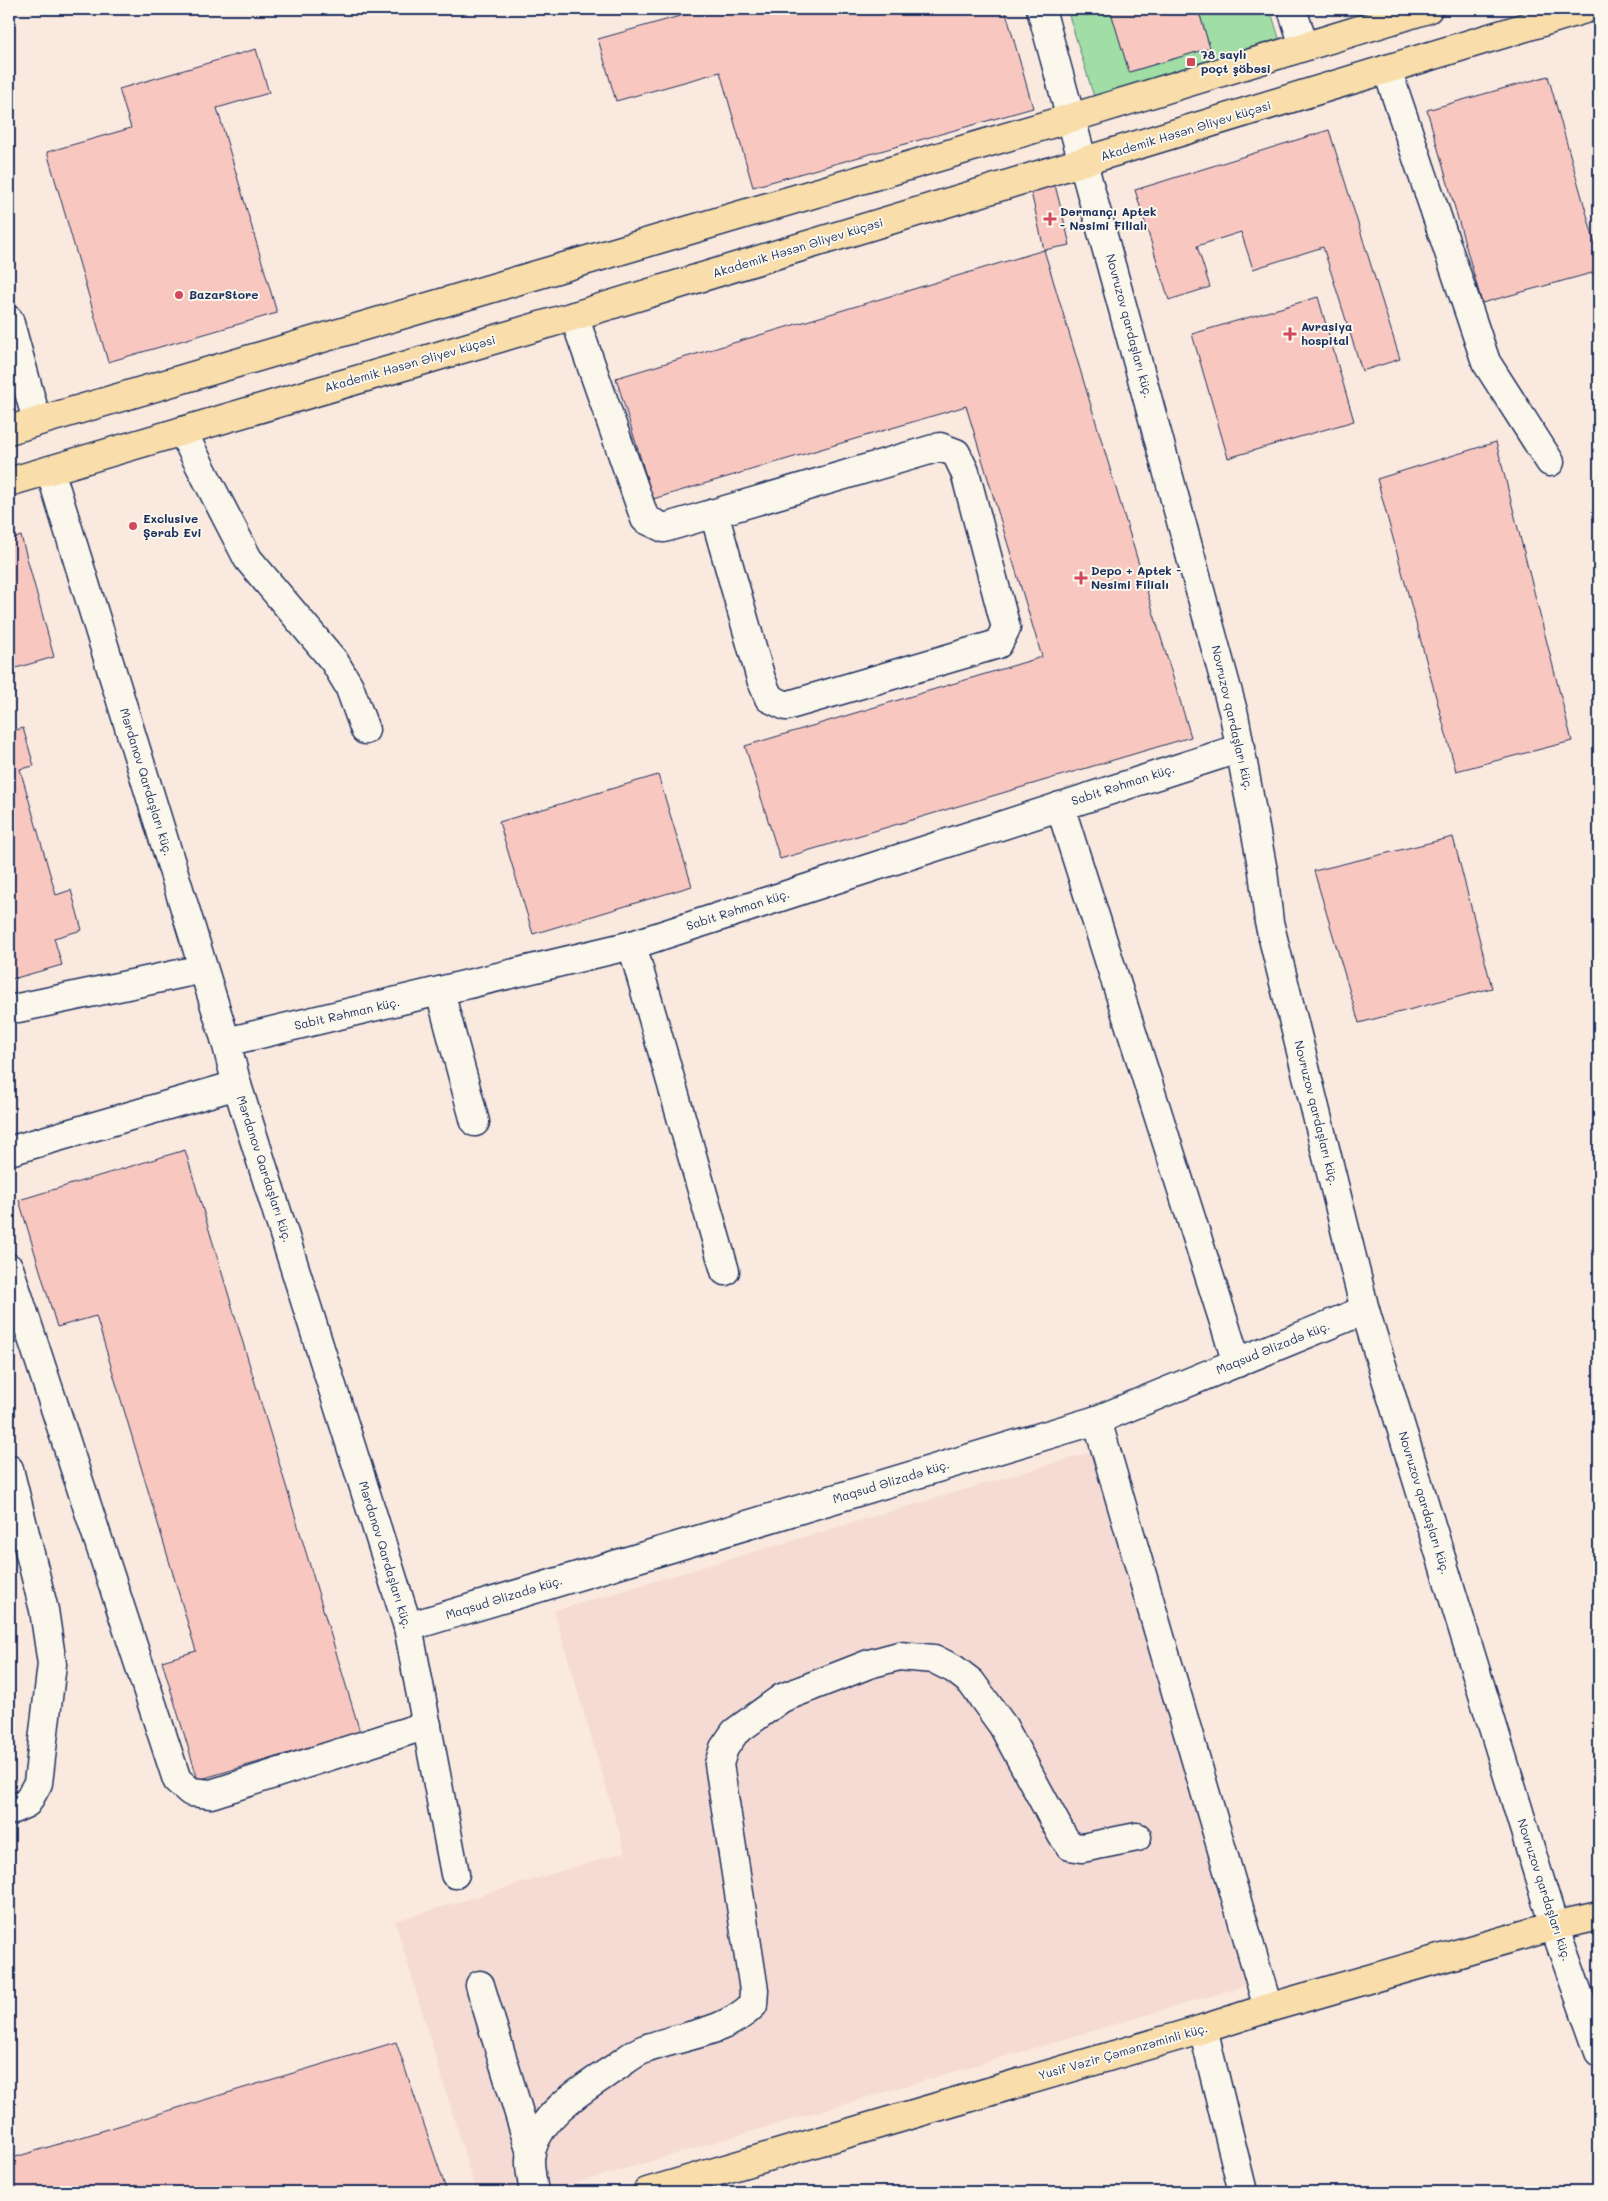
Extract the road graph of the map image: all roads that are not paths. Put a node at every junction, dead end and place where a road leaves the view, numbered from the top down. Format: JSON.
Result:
{"nodes":[{"id":1,"x":1041,"y":9,"type":"edge"},
{"id":2,"x":1292,"y":9,"type":"edge"},
{"id":3,"x":1428,"y":9,"type":"edge"},
{"id":4,"x":1586,"y":9,"type":"edge"},
{"id":5,"x":1304,"y":46,"type":"junction"},
{"id":6,"x":1387,"y":69,"type":"junction"},
{"id":7,"x":1071,"y":118,"type":"junction"},
{"id":8,"x":1084,"y":161,"type":"junction"},
{"id":9,"x":574,"y":316,"type":"junction"},
{"id":10,"x":9,"y":320,"type":"edge"},
{"id":11,"x":37,"y":421,"type":"junction"},
{"id":12,"x":9,"y":430,"type":"edge"},
{"id":13,"x":182,"y":431,"type":"junction"},
{"id":14,"x":1550,"y":462,"type":"dead end"},
{"id":15,"x":50,"y":470,"type":"junction"},
{"id":16,"x":9,"y":482,"type":"edge"},
{"id":17,"x":714,"y":513,"type":"junction"},
{"id":18,"x":365,"y":730,"type":"dead end"},
{"id":19,"x":1241,"y":748,"type":"junction"},
{"id":20,"x":1060,"y":806,"type":"junction"},
{"id":21,"x":632,"y":945,"type":"junction"},
{"id":22,"x":203,"y":969,"type":"junction"},
{"id":23,"x":440,"y":992,"type":"junction"},
{"id":24,"x":18,"y":1008,"type":"dead end"},
{"id":25,"x":226,"y":1042,"type":"junction"},
{"id":26,"x":237,"y":1085,"type":"junction"},
{"id":27,"x":475,"y":1122,"type":"dead end"},
{"id":28,"x":9,"y":1151,"type":"edge"},
{"id":29,"x":9,"y":1268,"type":"edge"},
{"id":30,"x":725,"y":1271,"type":"dead end"},
{"id":31,"x":1365,"y":1310,"type":"junction"},
{"id":32,"x":1237,"y":1363,"type":"junction"},
{"id":33,"x":1097,"y":1420,"type":"junction"},
{"id":34,"x":9,"y":1469,"type":"edge"},
{"id":35,"x":408,"y":1627,"type":"junction"},
{"id":36,"x":427,"y":1725,"type":"junction"},
{"id":37,"x":9,"y":1811,"type":"edge"},
{"id":38,"x":1137,"y":1837,"type":"dead end"},
{"id":39,"x":455,"y":1874,"type":"dead end"},
{"id":40,"x":1599,"y":1916,"type":"edge"},
{"id":41,"x":1554,"y":1926,"type":"junction"},
{"id":42,"x":480,"y":1985,"type":"dead end"},
{"id":43,"x":1268,"y":2008,"type":"junction"},
{"id":44,"x":1203,"y":2029,"type":"junction"},
{"id":45,"x":1599,"y":2052,"type":"edge"},
{"id":46,"x":530,"y":2153,"type":"junction"},
{"id":47,"x":534,"y":2192,"type":"edge"},
{"id":48,"x":647,"y":2192,"type":"edge"},
{"id":49,"x":1243,"y":2192,"type":"edge"}],
"edges":[{"from":1,"to":7,"type":"street"},
{"from":2,"to":5,"type":"street"},
{"from":3,"to":5,"type":"main road"},
{"from":4,"to":6,"type":"main road","name":"Akademik Həsən Əliyev küçəsi"},
{"from":5,"to":7,"type":"main road"},
{"from":6,"to":8,"type":"main road","name":"Akademik Həsən Əliyev küçəsi"},
{"from":6,"to":14,"type":"street"},
{"from":7,"to":8,"type":"street","name":"Novruzov qardaşları küç."},
{"from":7,"to":11,"type":"main road"},
{"from":8,"to":9,"type":"main road","name":"Akademik Həsən Əliyev küçəsi"},
{"from":8,"to":19,"type":"street","name":"Novruzov qardaşları küç."},
{"from":9,"to":13,"type":"main road","name":"Akademik Həsən Əliyev küçəsi"},
{"from":9,"to":17,"type":"street"},
{"from":10,"to":11,"type":"street"},
{"from":11,"to":12,"type":"main road"},
{"from":13,"to":15,"type":"main road","name":"Akademik Həsən Əliyev küçəsi"},
{"from":13,"to":18,"type":"street"},
{"from":15,"to":16,"type":"main road","name":"Akademik Həsən Əliyev küçəsi"},
{"from":15,"to":22,"type":"street","name":"Mərdanov Qardaşları küç."},
{"from":17,"to":17,"type":"street"},
{"from":19,"to":20,"type":"street","name":"Sabit Rəhman küç."},
{"from":19,"to":31,"type":"street","name":"Novruzov qardaşları küç."},
{"from":20,"to":21,"type":"street","name":"Sabit Rəhman küç."},
{"from":20,"to":32,"type":"street"},
{"from":21,"to":23,"type":"street","name":"Sabit Rəhman küç."},
{"from":21,"to":30,"type":"street"},
{"from":22,"to":24,"type":"street"},
{"from":22,"to":25,"type":"street","name":"Mərdanov Qardaşları küç."},
{"from":23,"to":25,"type":"street","name":"Sabit Rəhman küç."},
{"from":23,"to":27,"type":"street"},
{"from":25,"to":26,"type":"street","name":"Mərdanov Qardaşları küç."},
{"from":26,"to":28,"type":"street"},
{"from":26,"to":35,"type":"street","name":"Mərdanov Qardaşları küç."},
{"from":29,"to":36,"type":"street"},
{"from":31,"to":32,"type":"street","name":"Maqsud Əlizadə küç."},
{"from":31,"to":41,"type":"street","name":"Novruzov qardaşları küç."},
{"from":32,"to":33,"type":"street","name":"Maqsud Əlizadə küç."},
{"from":33,"to":35,"type":"street","name":"Maqsud Əlizadə küç."},
{"from":33,"to":43,"type":"street"},
{"from":34,"to":37,"type":"street"},
{"from":35,"to":36,"type":"street","name":"Mərdanov Qardaşları küç."},
{"from":36,"to":39,"type":"street","name":"Mərdanov Qardaşları küç."},
{"from":38,"to":46,"type":"street"},
{"from":40,"to":41,"type":"main road","name":"Yusif Vəzir Çəmənzəminli küç."},
{"from":41,"to":43,"type":"main road","name":"Yusif Vəzir Çəmənzəminli küç."},
{"from":41,"to":45,"type":"street","name":"Novruzov qardaşları küç."},
{"from":42,"to":46,"type":"street"},
{"from":43,"to":44,"type":"main road","name":"Yusif Vəzir Çəmənzəminli küç."},
{"from":44,"to":48,"type":"main road","name":"Yusif Vəzir Çəmənzəminli küç."},
{"from":44,"to":49,"type":"street"},
{"from":46,"to":47,"type":"street"}]}
